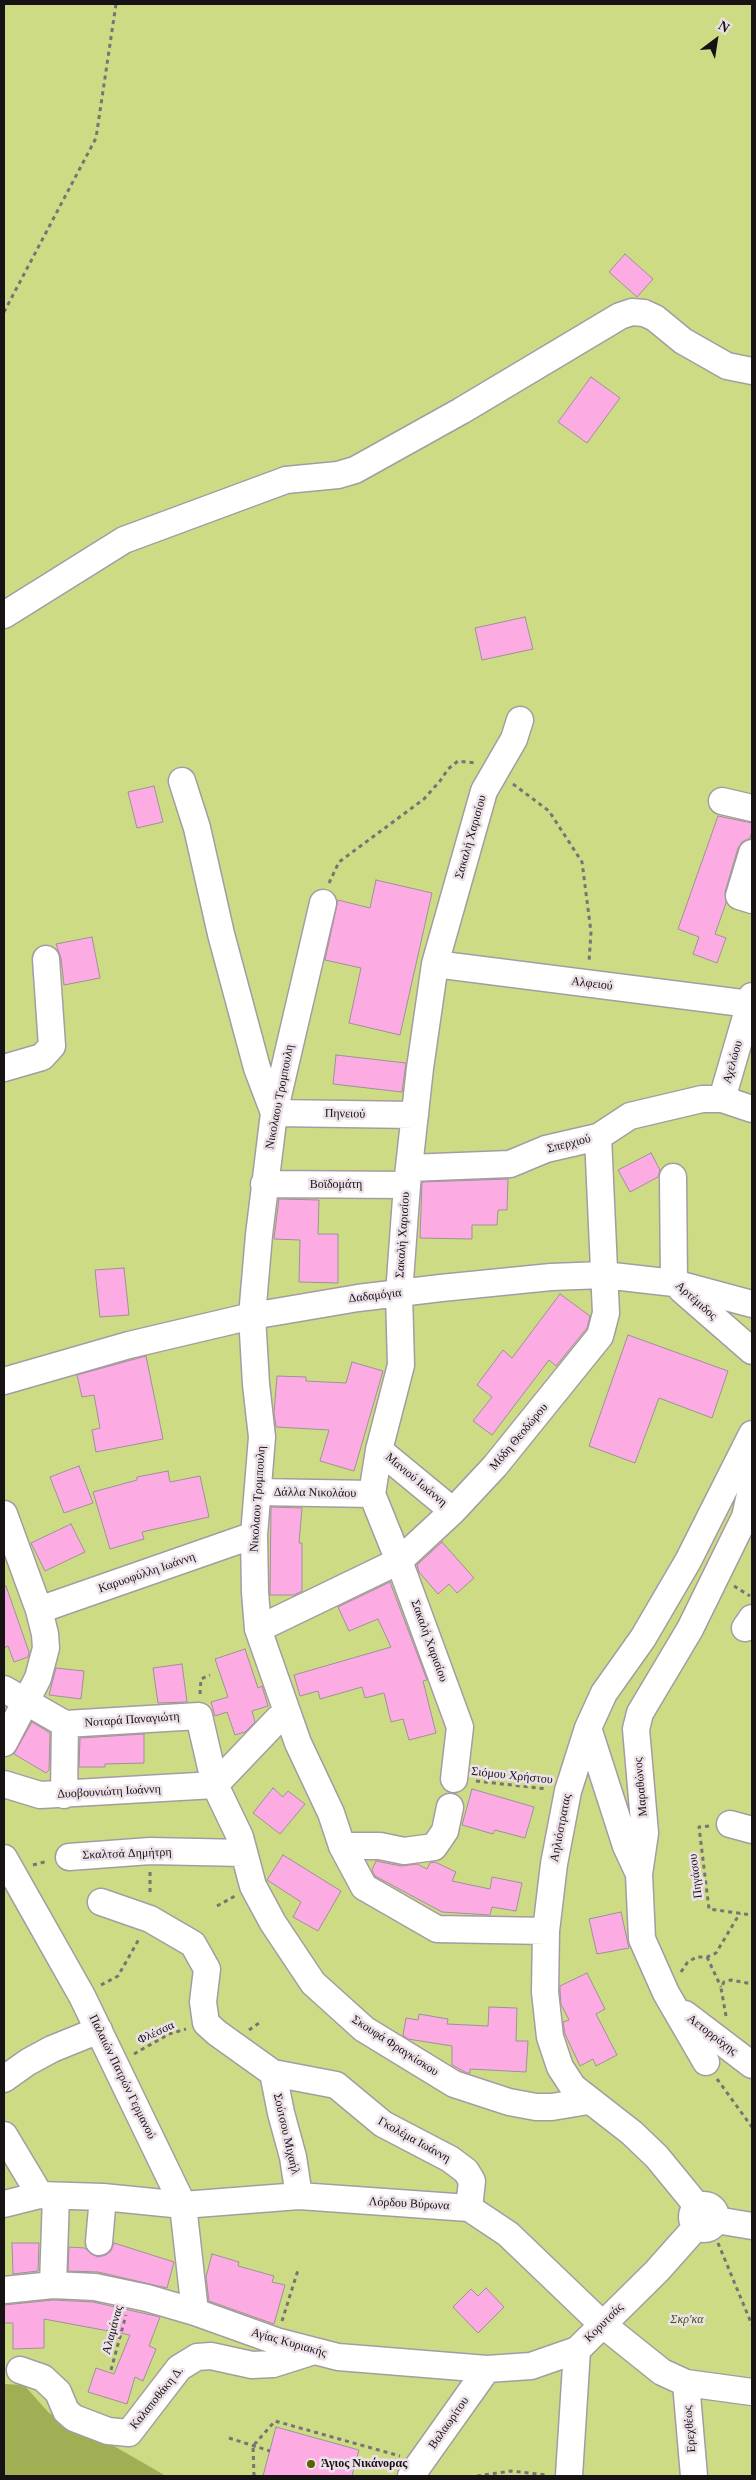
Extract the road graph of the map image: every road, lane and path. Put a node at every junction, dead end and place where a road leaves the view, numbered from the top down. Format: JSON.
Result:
{"nodes":[{"id":1,"x":116,"y":4,"type":"edge"},
{"id":2,"x":4,"y":312,"type":"edge"},
{"id":3,"x":752,"y":371,"type":"edge"},
{"id":4,"x":4,"y":615,"type":"edge"},
{"id":5,"x":520,"y":720,"type":"dead end"},
{"id":6,"x":494,"y":772,"type":"junction"},
{"id":7,"x":182,"y":781,"type":"dead end"},
{"id":8,"x":722,"y":801,"type":"dead end"},
{"id":9,"x":752,"y":808,"type":"edge"},
{"id":10,"x":752,"y":853,"type":"edge"},
{"id":11,"x":752,"y":900,"type":"edge"},
{"id":12,"x":323,"y":903,"type":"joint"},
{"id":13,"x":46,"y":959,"type":"dead end"},
{"id":14,"x":435,"y":964,"type":"junction"},
{"id":15,"x":588,"y":983,"type":"junction"},
{"id":16,"x":751,"y":1000,"type":"edge"},
{"id":17,"x":4,"y":1068,"type":"edge"},
{"id":18,"x":722,"y":1099,"type":"junction"},
{"id":19,"x":752,"y":1108,"type":"edge"},
{"id":20,"x":274,"y":1113,"type":"junction"},
{"id":21,"x":415,"y":1115,"type":"junction"},
{"id":22,"x":598,"y":1136,"type":"junction"},
{"id":23,"x":408,"y":1177,"type":"junction"},
{"id":24,"x":673,"y":1177,"type":"dead end"},
{"id":25,"x":264,"y":1184,"type":"junction"},
{"id":26,"x":604,"y":1275,"type":"junction"},
{"id":27,"x":674,"y":1284,"type":"junction"},
{"id":28,"x":399,"y":1294,"type":"junction"},
{"id":29,"x":752,"y":1304,"type":"edge"},
{"id":30,"x":252,"y":1316,"type":"junction"},
{"id":31,"x":752,"y":1351,"type":"edge"},
{"id":32,"x":4,"y":1382,"type":"edge"},
{"id":33,"x":750,"y":1439,"type":"edge"},
{"id":34,"x":379,"y":1450,"type":"junction"},
{"id":35,"x":258,"y":1492,"type":"junction"},
{"id":36,"x":372,"y":1494,"type":"junction"},
{"id":37,"x":453,"y":1511,"type":"junction"},
{"id":38,"x":4,"y":1514,"type":"edge"},
{"id":39,"x":254,"y":1535,"type":"junction"},
{"id":40,"x":399,"y":1561,"type":"junction"},
{"id":41,"x":39,"y":1610,"type":"junction"},
{"id":42,"x":258,"y":1629,"type":"junction"},
{"id":43,"x":4,"y":1689,"type":"edge"},
{"id":44,"x":26,"y":1702,"type":"junction"},
{"id":45,"x":278,"y":1719,"type":"dead end"},
{"id":46,"x":65,"y":1724,"type":"junction"},
{"id":47,"x":588,"y":1728,"type":"junction"},
{"id":48,"x":4,"y":1743,"type":"edge"},
{"id":49,"x":454,"y":1779,"type":"joint"},
{"id":50,"x":4,"y":1784,"type":"edge"},
{"id":51,"x":216,"y":1785,"type":"junction"},
{"id":52,"x":568,"y":1791,"type":"junction"},
{"id":53,"x":64,"y":1794,"type":"junction"},
{"id":54,"x":450,"y":1807,"type":"dead end"},
{"id":55,"x":699,"y":1827,"type":"dead end"},
{"id":56,"x":342,"y":1846,"type":"junction"},
{"id":57,"x":150,"y":1852,"type":"junction"},
{"id":58,"x":244,"y":1853,"type":"junction"},
{"id":59,"x":69,"y":1857,"type":"joint"},
{"id":60,"x":7,"y":1864,"type":"edge"},
{"id":61,"x":639,"y":1874,"type":"junction"},
{"id":62,"x":101,"y":1902,"type":"dead end"},
{"id":63,"x":740,"y":1913,"type":"junction"},
{"id":64,"x":752,"y":1915,"type":"edge"},
{"id":65,"x":150,"y":1919,"type":"junction"},
{"id":66,"x":546,"y":1931,"type":"junction"},
{"id":67,"x":707,"y":1957,"type":"junction"},
{"id":68,"x":752,"y":1984,"type":"edge"},
{"id":69,"x":721,"y":1988,"type":"junction"},
{"id":70,"x":82,"y":1996,"type":"junction"},
{"id":71,"x":670,"y":1999,"type":"junction"},
{"id":72,"x":206,"y":2023,"type":"junction"},
{"id":73,"x":99,"y":2030,"type":"junction"},
{"id":74,"x":726,"y":2045,"type":"junction"},
{"id":75,"x":706,"y":2062,"type":"joint"},
{"id":76,"x":752,"y":2064,"type":"edge"},
{"id":77,"x":116,"y":2065,"type":"junction"},
{"id":78,"x":273,"y":2073,"type":"junction"},
{"id":79,"x":4,"y":2079,"type":"edge"},
{"id":80,"x":588,"y":2101,"type":"junction"},
{"id":81,"x":752,"y":2127,"type":"edge"},
{"id":82,"x":4,"y":2135,"type":"edge"},
{"id":83,"x":48,"y":2196,"type":"junction"},
{"id":84,"x":299,"y":2196,"type":"junction"},
{"id":85,"x":102,"y":2197,"type":"junction"},
{"id":86,"x":4,"y":2204,"type":"edge"},
{"id":87,"x":183,"y":2205,"type":"junction"},
{"id":88,"x":469,"y":2208,"type":"junction"},
{"id":89,"x":706,"y":2220,"type":"junction"},
{"id":90,"x":752,"y":2226,"type":"edge"},
{"id":91,"x":99,"y":2242,"type":"dead end"},
{"id":92,"x":298,"y":2270,"type":"dead end"},
{"id":93,"x":53,"y":2285,"type":"junction"},
{"id":94,"x":4,"y":2290,"type":"edge"},
{"id":95,"x":132,"y":2295,"type":"junction"},
{"id":96,"x":194,"y":2312,"type":"junction"},
{"id":97,"x":602,"y":2324,"type":"junction"},
{"id":98,"x":752,"y":2325,"type":"edge"},
{"id":99,"x":276,"y":2341,"type":"junction"},
{"id":100,"x":577,"y":2350,"type":"junction"},
{"id":101,"x":314,"y":2351,"type":"junction"},
{"id":102,"x":487,"y":2369,"type":"junction"},
{"id":103,"x":20,"y":2370,"type":"dead end"},
{"id":104,"x":111,"y":2370,"type":"dead end"},
{"id":105,"x":686,"y":2382,"type":"junction"},
{"id":106,"x":752,"y":2392,"type":"edge"},
{"id":107,"x":228,"y":2438,"type":"dead end"},
{"id":108,"x":434,"y":2445,"type":"junction"},
{"id":109,"x":253,"y":2446,"type":"junction"},
{"id":110,"x":270,"y":2451,"type":"dead end"},
{"id":111,"x":406,"y":2466,"type":"edge"},
{"id":112,"x":254,"y":2476,"type":"edge"},
{"id":113,"x":434,"y":2476,"type":"edge"},
{"id":114,"x":477,"y":2476,"type":"edge"},
{"id":115,"x":485,"y":2476,"type":"edge"},
{"id":116,"x":555,"y":2476,"type":"edge"},
{"id":117,"x":569,"y":2476,"type":"edge"},
{"id":118,"x":694,"y":2476,"type":"edge"}],
"edges":[{"from":1,"to":2,"type":"path"},
{"from":3,"to":4,"type":"street"},
{"from":5,"to":6,"type":"street","name":"Σακαλή Χαρισίου"},
{"from":6,"to":12,"type":"path"},
{"from":6,"to":14,"type":"street","name":"Σακαλή Χαρισίου"},
{"from":6,"to":15,"type":"path"},
{"from":7,"to":20,"type":"street"},
{"from":8,"to":9,"type":"street"},
{"from":10,"to":11,"type":"street"},
{"from":12,"to":20,"type":"street","name":"Νικολαου Τρομπουλη"},
{"from":13,"to":17,"type":"street"},
{"from":14,"to":15,"type":"street","name":"Αλφειού"},
{"from":14,"to":21,"type":"street","name":"Σακαλή Χαρισίου"},
{"from":15,"to":16,"type":"street","name":"Αλφειού"},
{"from":16,"to":18,"type":"street","name":"Αχελώου"},
{"from":18,"to":19,"type":"street","name":"Σπερχιού"},
{"from":18,"to":22,"type":"street","name":"Σπερχιού"},
{"from":20,"to":21,"type":"street","name":"Πηνειού"},
{"from":20,"to":25,"type":"street","name":"Νικολαου Τρομπουλη"},
{"from":21,"to":23,"type":"street","name":"Σακαλή Χαρισίου"},
{"from":22,"to":23,"type":"street","name":"Σπερχιού"},
{"from":22,"to":26,"type":"street","name":"Μόδη Θεοδώρου"},
{"from":23,"to":25,"type":"street","name":"Βοϊδομάτη"},
{"from":23,"to":28,"type":"street","name":"Σακαλή Χαρισίου"},
{"from":24,"to":27,"type":"street","name":"Αρτέμιδος"},
{"from":25,"to":30,"type":"street","name":"Νικολαου Τρομπουλη"},
{"from":26,"to":27,"type":"street","name":"Δαδαμόγια"},
{"from":26,"to":28,"type":"street","name":"Δαδαμόγια"},
{"from":26,"to":37,"type":"street","name":"Μόδη Θεοδώρου"},
{"from":27,"to":29,"type":"street","name":"Δαδαμόγια"},
{"from":27,"to":31,"type":"street","name":"Αρτέμιδος"},
{"from":28,"to":30,"type":"street","name":"Δαδαμόγια"},
{"from":28,"to":34,"type":"street","name":"Σακαλή Χαρισίου"},
{"from":30,"to":32,"type":"street","name":"Δαδαμόγια"},
{"from":30,"to":35,"type":"street","name":"Νικολαου Τρομπουλη"},
{"from":33,"to":47,"type":"street","name":"Αηλιόστρατας"},
{"from":33,"to":61,"type":"street","name":"Μαραθώνος"},
{"from":34,"to":36,"type":"street","name":"Σακαλή Χαρισίου"},
{"from":34,"to":37,"type":"street","name":"Μανιού Ιωάννη"},
{"from":35,"to":36,"type":"street","name":"Δάλλα Νικολάου"},
{"from":35,"to":39,"type":"street","name":"Νικολαου Τρομπουλη"},
{"from":36,"to":40,"type":"street","name":"Σακαλή Χαρισίου"},
{"from":37,"to":40,"type":"street","name":"Μόδη Θεοδώρου"},
{"from":38,"to":41,"type":"street"},
{"from":39,"to":41,"type":"street","name":"Καρυοφύλλη Ιωάννη"},
{"from":39,"to":42,"type":"street","name":"Νικολαου Τρομπουλη"},
{"from":40,"to":42,"type":"street","name":"Μόδη Θεοδώρου"},
{"from":40,"to":49,"type":"street","name":"Σακαλή Χαρισίου"},
{"from":41,"to":44,"type":"street"},
{"from":42,"to":56,"type":"street","name":"Νικολαου Τρομπουλη"},
{"from":43,"to":44,"type":"street"},
{"from":44,"to":46,"type":"street"},
{"from":44,"to":48,"type":"street"},
{"from":45,"to":51,"type":"street"},
{"from":46,"to":51,"type":"street","name":"Νοταρά Παναγιώτη"},
{"from":46,"to":53,"type":"street"},
{"from":47,"to":52,"type":"street","name":"Αηλιόστρατας"},
{"from":47,"to":61,"type":"street"},
{"from":49,"to":52,"type":"path","name":"Σιόμου Χρήστου"},
{"from":50,"to":53,"type":"street","name":"Δυοβουνιώτη Ιωάννη"},
{"from":51,"to":53,"type":"street","name":"Δυοβουνιώτη Ιωάννη"},
{"from":51,"to":58,"type":"street","name":"Σκουφά Φραγκίσκου"},
{"from":52,"to":66,"type":"street","name":"Αηλιόστρατας"},
{"from":54,"to":56,"type":"street"},
{"from":55,"to":63,"type":"path","name":"Πηγάσου"},
{"from":56,"to":66,"type":"street","name":"Νικολαου Τρομπουλη"},
{"from":57,"to":58,"type":"street","name":"Σκαλτσά Δημήτρη"},
{"from":57,"to":59,"type":"street","name":"Σκαλτσά Δημήτρη"},
{"from":57,"to":65,"type":"path"},
{"from":58,"to":80,"type":"street","name":"Σκουφά Φραγκίσκου"},
{"from":59,"to":60,"type":"path","name":"Σκαλτσά Δημήτρη"},
{"from":60,"to":70,"type":"street","name":"Παλαιών Πατρών Γερμανού"},
{"from":61,"to":71,"type":"street","name":"Μαραθώνος"},
{"from":62,"to":65,"type":"street"},
{"from":63,"to":64,"type":"path","name":"Πηγάσου"},
{"from":63,"to":67,"type":"path"},
{"from":65,"to":70,"type":"path"},
{"from":65,"to":72,"type":"street"},
{"from":66,"to":80,"type":"street","name":"Αηλιόστρατας"},
{"from":67,"to":69,"type":"path"},
{"from":67,"to":71,"type":"path"},
{"from":68,"to":69,"type":"path"},
{"from":69,"to":74,"type":"path"},
{"from":70,"to":73,"type":"street","name":"Παλαιών Πατρών Γερμανού"},
{"from":71,"to":74,"type":"street","name":"Αετορράχης"},
{"from":71,"to":75,"type":"street","name":"Μαραθώνος"},
{"from":72,"to":77,"type":"path","name":"Φλέσσα"},
{"from":72,"to":78,"type":"street","name":"Γκολέμα Ιωάννη"},
{"from":73,"to":77,"type":"street","name":"Παλαιών Πατρών Γερμανού"},
{"from":73,"to":79,"type":"street"},
{"from":74,"to":76,"type":"street","name":"Αετορράχης"},
{"from":75,"to":81,"type":"path"},
{"from":77,"to":87,"type":"street","name":"Παλαιών Πατρών Γερμανού"},
{"from":78,"to":84,"type":"street","name":"Σούτσου Μιχαήλ"},
{"from":78,"to":88,"type":"street","name":"Γκολέμα Ιωάννη"},
{"from":80,"to":89,"type":"street","name":"Αηλιόστρατας"},
{"from":82,"to":83,"type":"street"},
{"from":83,"to":85,"type":"street","name":"Λόρδου Βύρωνα"},
{"from":83,"to":86,"type":"street","name":"Λόρδου Βύρωνα"},
{"from":83,"to":93,"type":"street"},
{"from":84,"to":87,"type":"street","name":"Λόρδου Βύρωνα"},
{"from":84,"to":88,"type":"street","name":"Λόρδου Βύρωνα"},
{"from":85,"to":87,"type":"street","name":"Λόρδου Βύρωνα"},
{"from":85,"to":91,"type":"street"},
{"from":87,"to":96,"type":"street","name":"Παλαιών Πατρών Γερμανού"},
{"from":88,"to":97,"type":"street","name":"Λόρδου Βύρωνα"},
{"from":89,"to":90,"type":"street"},
{"from":89,"to":97,"type":"street","name":"Κορυτσάς"},
{"from":89,"to":98,"type":"path"},
{"from":92,"to":99,"type":"path"},
{"from":93,"to":94,"type":"street","name":"Αγίας Κυριακής"},
{"from":93,"to":95,"type":"street","name":"Αγίας Κυριακής"},
{"from":95,"to":96,"type":"street","name":"Αγίας Κυριακής"},
{"from":95,"to":104,"type":"path","name":"Αλαμάνας"},
{"from":96,"to":99,"type":"street","name":"Αγίας Κυριακής"},
{"from":97,"to":100,"type":"street","name":"Κορυτσάς"},
{"from":97,"to":105,"type":"street","name":"Λόρδου Βύρωνα"},
{"from":99,"to":101,"type":"street","name":"Αγίας Κυριακής"},
{"from":100,"to":102,"type":"street","name":"Αγίας Κυριακής"},
{"from":100,"to":117,"type":"street","name":"Κορυτσάς"},
{"from":101,"to":102,"type":"street","name":"Αγίας Κυριακής"},
{"from":101,"to":103,"type":"street","name":"Καλαποθάκη Δ."},
{"from":102,"to":108,"type":"street","name":"Βαλαωρίτου"},
{"from":105,"to":106,"type":"street","name":"Λόρδου Βύρωνα"},
{"from":105,"to":118,"type":"street","name":"Ερεχθέως"},
{"from":107,"to":109,"type":"path"},
{"from":108,"to":111,"type":"street","name":"Βαλαωρίτου"},
{"from":108,"to":113,"type":"street"},
{"from":109,"to":110,"type":"path"},
{"from":109,"to":111,"type":"path"},
{"from":109,"to":112,"type":"path"},
{"from":114,"to":115,"type":"path"},
{"from":115,"to":116,"type":"path"}]}
